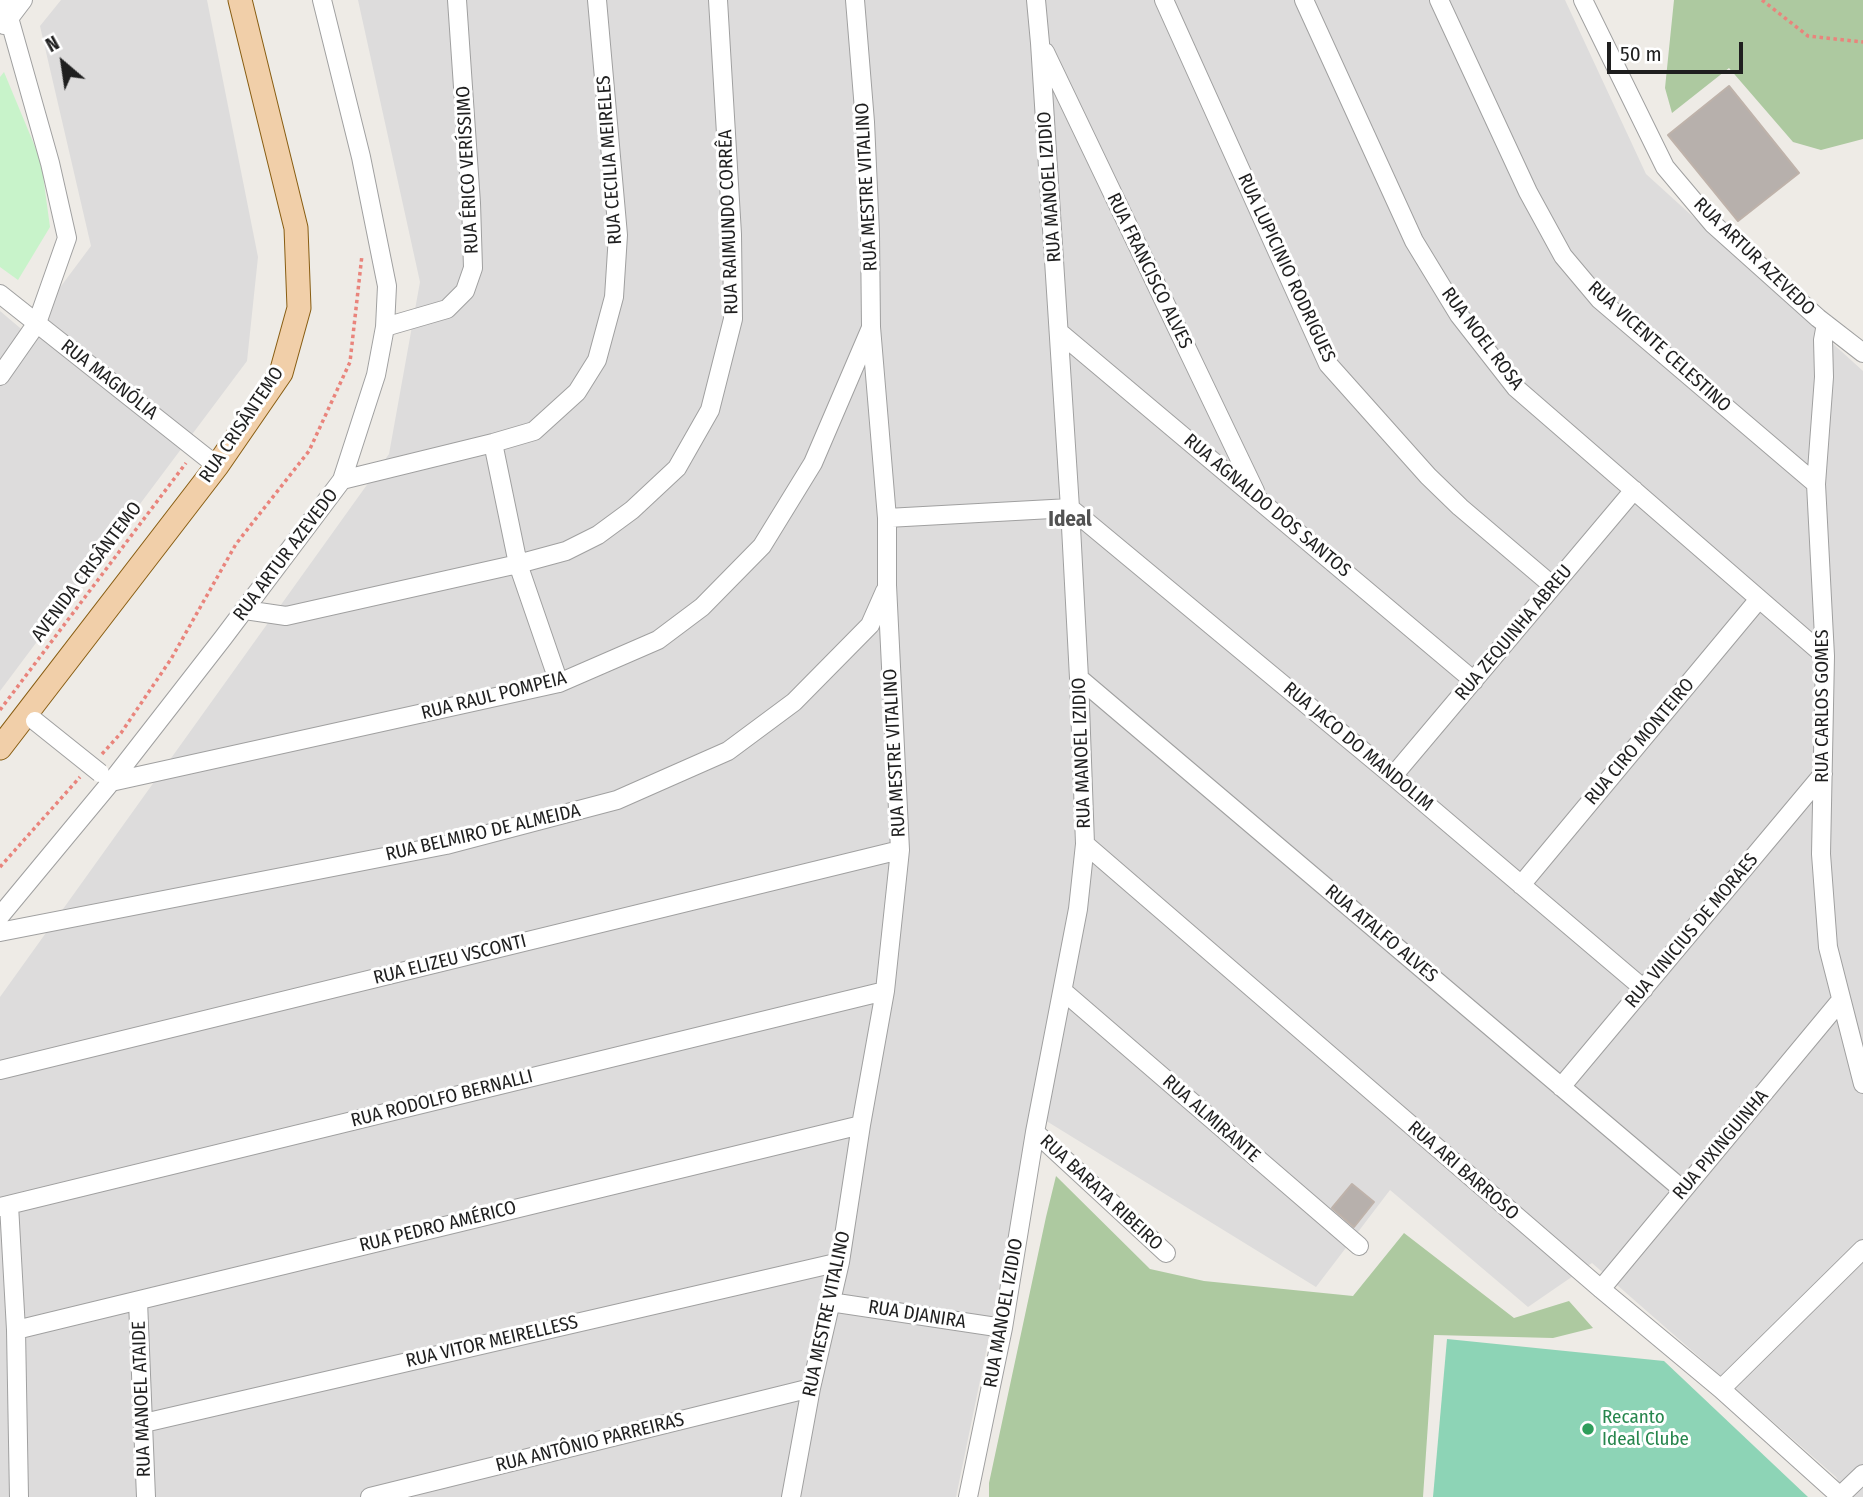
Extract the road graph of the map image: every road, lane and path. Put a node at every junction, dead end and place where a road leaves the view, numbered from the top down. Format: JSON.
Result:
{"nodes":[{"id":1,"x":4,"y":0,"type":"edge"},
{"id":2,"x":23,"y":0,"type":"edge"},
{"id":3,"x":240,"y":0,"type":"edge"},
{"id":4,"x":322,"y":0,"type":"edge"},
{"id":5,"x":457,"y":0,"type":"edge"},
{"id":6,"x":597,"y":0,"type":"edge"},
{"id":7,"x":718,"y":0,"type":"edge"},
{"id":8,"x":855,"y":0,"type":"edge"},
{"id":9,"x":1036,"y":0,"type":"edge"},
{"id":10,"x":1164,"y":0,"type":"edge"},
{"id":11,"x":1304,"y":0,"type":"edge"},
{"id":12,"x":1583,"y":0,"type":"edge"},
{"id":13,"x":1762,"y":0,"type":"edge"},
{"id":14,"x":1445,"y":2,"type":"edge"},
{"id":15,"x":4,"y":25,"type":"edge"},
{"id":16,"x":1863,"y":42,"type":"edge"},
{"id":17,"x":1041,"y":43,"type":"junction"},
{"id":18,"x":0,"y":294,"type":"edge"},
{"id":19,"x":37,"y":323,"type":"junction"},
{"id":20,"x":1826,"y":324,"type":"junction"},
{"id":21,"x":385,"y":327,"type":"junction"},
{"id":22,"x":871,"y":327,"type":"junction"},
{"id":23,"x":1059,"y":332,"type":"junction"},
{"id":24,"x":1863,"y":353,"type":"edge"},
{"id":25,"x":0,"y":376,"type":"edge"},
{"id":26,"x":493,"y":443,"type":"junction"},
{"id":27,"x":197,"y":449,"type":"junction"},
{"id":28,"x":217,"y":466,"type":"junction"},
{"id":29,"x":342,"y":480,"type":"junction"},
{"id":30,"x":1816,"y":484,"type":"junction"},
{"id":31,"x":1634,"y":490,"type":"junction"},
{"id":32,"x":1258,"y":499,"type":"junction"},
{"id":33,"x":1070,"y":509,"type":"junction"},
{"id":34,"x":887,"y":518,"type":"junction"},
{"id":35,"x":518,"y":564,"type":"junction"},
{"id":36,"x":887,"y":585,"type":"junction"},
{"id":37,"x":1553,"y":586,"type":"junction"},
{"id":38,"x":1759,"y":599,"type":"junction"},
{"id":39,"x":245,"y":610,"type":"junction"},
{"id":40,"x":1825,"y":656,"type":"junction"},
{"id":41,"x":1079,"y":678,"type":"junction"},
{"id":42,"x":1474,"y":681,"type":"junction"},
{"id":43,"x":559,"y":683,"type":"junction"},
{"id":44,"x":0,"y":710,"type":"edge"},
{"id":45,"x":31,"y":718,"type":"junction"},
{"id":46,"x":0,"y":748,"type":"edge"},
{"id":47,"x":1823,"y":774,"type":"junction"},
{"id":48,"x":1394,"y":776,"type":"junction"},
{"id":49,"x":105,"y":777,"type":"junction"},
{"id":50,"x":1085,"y":844,"type":"junction"},
{"id":51,"x":900,"y":850,"type":"junction"},
{"id":52,"x":1521,"y":884,"type":"junction"},
{"id":53,"x":0,"y":916,"type":"edge"},
{"id":54,"x":0,"y":932,"type":"edge"},
{"id":55,"x":1644,"y":989,"type":"junction"},
{"id":56,"x":885,"y":991,"type":"junction"},
{"id":57,"x":1063,"y":991,"type":"junction"},
{"id":58,"x":1842,"y":1000,"type":"junction"},
{"id":59,"x":0,"y":1070,"type":"edge"},
{"id":60,"x":1863,"y":1084,"type":"edge"},
{"id":61,"x":1561,"y":1087,"type":"junction"},
{"id":62,"x":860,"y":1125,"type":"junction"},
{"id":63,"x":1035,"y":1132,"type":"junction"},
{"id":64,"x":1683,"y":1190,"type":"junction"},
{"id":65,"x":5,"y":1206,"type":"edge"},
{"id":66,"x":1359,"y":1246,"type":"dead end"},
{"id":67,"x":1863,"y":1249,"type":"edge"},
{"id":68,"x":1166,"y":1253,"type":"dead end"},
{"id":69,"x":840,"y":1262,"type":"junction"},
{"id":70,"x":1601,"y":1289,"type":"junction"},
{"id":71,"x":138,"y":1301,"type":"junction"},
{"id":72,"x":831,"y":1302,"type":"junction"},
{"id":73,"x":1003,"y":1328,"type":"junction"},
{"id":74,"x":16,"y":1330,"type":"junction"},
{"id":75,"x":811,"y":1388,"type":"junction"},
{"id":76,"x":1721,"y":1389,"type":"junction"},
{"id":77,"x":144,"y":1423,"type":"junction"},
{"id":78,"x":1863,"y":1474,"type":"edge"},
{"id":79,"x":19,"y":1497,"type":"edge"},
{"id":80,"x":146,"y":1497,"type":"edge"},
{"id":81,"x":370,"y":1497,"type":"edge"},
{"id":82,"x":791,"y":1497,"type":"edge"},
{"id":83,"x":968,"y":1497,"type":"edge"},
{"id":84,"x":1841,"y":1497,"type":"edge"}],
"edges":[{"from":1,"to":15,"type":"street"},
{"from":2,"to":15,"type":"street"},
{"from":3,"to":28,"type":"main road","name":"RUA CRISÂNTEMO"},
{"from":4,"to":21,"type":"street","name":"RUA ARTUR AZEVEDO"},
{"from":5,"to":21,"type":"street","name":"RUA ÉRICO VERÍSSIMO"},
{"from":6,"to":26,"type":"street","name":"RUA CECILIA MEIRELES"},
{"from":7,"to":35,"type":"street","name":"RUA RAIMUNDO CORRÊA"},
{"from":8,"to":22,"type":"street","name":"RUA MESTRE VITALINO"},
{"from":9,"to":17,"type":"street","name":"RUA MANOEL IZIDIO"},
{"from":10,"to":37,"type":"street","name":"RUA LUPICINIO RODRIGUES"},
{"from":11,"to":31,"type":"street","name":"RUA NOEL ROSA"},
{"from":12,"to":20,"type":"street","name":"RUA ARTUR AZEVEDO"},
{"from":13,"to":16,"type":"path"},
{"from":14,"to":30,"type":"street","name":"RUA VICENTE CELESTINO"},
{"from":15,"to":19,"type":"street"},
{"from":17,"to":23,"type":"street","name":"RUA MANOEL IZIDIO"},
{"from":17,"to":32,"type":"street","name":"RUA FRANCISCO ALVES"},
{"from":18,"to":19,"type":"street","name":"RUA MAGNÓLIA"},
{"from":19,"to":25,"type":"street"},
{"from":19,"to":27,"type":"street","name":"RUA MAGNÓLIA"},
{"from":20,"to":24,"type":"street","name":"RUA ARTUR AZEVEDO"},
{"from":20,"to":30,"type":"street","name":"RUA CARLOS GOMES"},
{"from":21,"to":29,"type":"street","name":"RUA ARTUR AZEVEDO"},
{"from":22,"to":34,"type":"street","name":"RUA MESTRE VITALINO"},
{"from":22,"to":43,"type":"street","name":"RUA RAUL POMPEIA"},
{"from":23,"to":32,"type":"street","name":"RUA AGNALDO DOS SANTOS"},
{"from":23,"to":33,"type":"street","name":"RUA MANOEL IZIDIO"},
{"from":26,"to":29,"type":"street","name":"RUA CECILIA MEIRELES"},
{"from":26,"to":35,"type":"street"},
{"from":27,"to":28,"type":"street","name":"RUA MAGNÓLIA"},
{"from":27,"to":44,"type":"path","name":"AVENIDA CRISÂNTEMO"},
{"from":28,"to":45,"type":"main road","name":"RUA CRISÂNTEMO"},
{"from":29,"to":39,"type":"street","name":"RUA ARTUR AZEVEDO"},
{"from":30,"to":40,"type":"street","name":"RUA CARLOS GOMES"},
{"from":31,"to":37,"type":"street","name":"RUA ZEQUINHA ABREU"},
{"from":31,"to":38,"type":"street","name":"RUA NOEL ROSA"},
{"from":32,"to":42,"type":"street","name":"RUA AGNALDO DOS SANTOS"},
{"from":33,"to":34,"type":"street"},
{"from":33,"to":41,"type":"street","name":"RUA MANOEL IZIDIO"},
{"from":33,"to":48,"type":"street","name":"RUA JACO DO MANDOLIM"},
{"from":34,"to":36,"type":"street","name":"RUA MESTRE VITALINO"},
{"from":35,"to":39,"type":"street","name":"RUA RAIMUNDO CORRÊA"},
{"from":35,"to":43,"type":"street"},
{"from":36,"to":51,"type":"street","name":"RUA MESTRE VITALINO"},
{"from":36,"to":54,"type":"street","name":"RUA BELMIRO DE ALMEIDA"},
{"from":37,"to":42,"type":"street","name":"RUA ZEQUINHA ABREU"},
{"from":38,"to":40,"type":"street","name":"RUA NOEL ROSA"},
{"from":38,"to":52,"type":"street","name":"RUA CIRO MONTEIRO"},
{"from":39,"to":49,"type":"street","name":"RUA ARTUR AZEVEDO"},
{"from":40,"to":47,"type":"street","name":"RUA CARLOS GOMES"},
{"from":41,"to":50,"type":"street","name":"RUA MANOEL IZIDIO"},
{"from":41,"to":61,"type":"street","name":"RUA ATALFO ALVES"},
{"from":42,"to":48,"type":"street","name":"RUA ZEQUINHA ABREU"},
{"from":43,"to":49,"type":"street","name":"RUA RAUL POMPEIA"},
{"from":45,"to":46,"type":"main road","name":"RUA CRISÂNTEMO"},
{"from":45,"to":49,"type":"street","bridge":true},
{"from":47,"to":55,"type":"street","name":"RUA VINICIUS DE MORAES"},
{"from":47,"to":58,"type":"street","name":"RUA CARLOS GOMES"},
{"from":48,"to":52,"type":"street","name":"RUA JACO DO MANDOLIM"},
{"from":49,"to":53,"type":"street","name":"RUA ARTUR AZEVEDO"},
{"from":50,"to":57,"type":"street","name":"RUA MANOEL IZIDIO"},
{"from":50,"to":70,"type":"street","name":"RUA ARI BARROSO"},
{"from":51,"to":56,"type":"street","name":"RUA MESTRE VITALINO"},
{"from":51,"to":59,"type":"street","name":"RUA ELIZEU VSCONTI"},
{"from":52,"to":55,"type":"street","name":"RUA JACO DO MANDOLIM"},
{"from":55,"to":61,"type":"street","name":"RUA VINICIUS DE MORAES"},
{"from":56,"to":62,"type":"street","name":"RUA MESTRE VITALINO"},
{"from":56,"to":65,"type":"street","name":"RUA RODOLFO BERNALLI"},
{"from":57,"to":63,"type":"street","name":"RUA MANOEL IZIDIO"},
{"from":57,"to":66,"type":"street","name":"RUA ALMIRANTE"},
{"from":58,"to":60,"type":"street","name":"RUA CARLOS GOMES"},
{"from":58,"to":64,"type":"street","name":"RUA PIXINGUINHA"},
{"from":61,"to":64,"type":"street","name":"RUA ATALFO ALVES"},
{"from":62,"to":69,"type":"street","name":"RUA MESTRE VITALINO"},
{"from":62,"to":71,"type":"street","name":"RUA PEDRO AMÉRICO"},
{"from":63,"to":68,"type":"street","name":"RUA BARATA RIBEIRO"},
{"from":63,"to":73,"type":"street","name":"RUA MANOEL IZIDIO"},
{"from":64,"to":70,"type":"street","name":"RUA PIXINGUINHA"},
{"from":65,"to":74,"type":"street"},
{"from":67,"to":76,"type":"street"},
{"from":69,"to":72,"type":"street","name":"RUA MESTRE VITALINO"},
{"from":69,"to":77,"type":"street","name":"RUA VITOR MEIRELLESS"},
{"from":70,"to":76,"type":"street","name":"RUA ARI BARROSO"},
{"from":71,"to":74,"type":"street","name":"RUA PEDRO AMÉRICO"},
{"from":71,"to":77,"type":"street","name":"RUA MANOEL ATAIDE"},
{"from":72,"to":73,"type":"street","name":"RUA DJANIRA"},
{"from":72,"to":75,"type":"street","name":"RUA MESTRE VITALINO"},
{"from":73,"to":83,"type":"street","name":"RUA MANOEL IZIDIO"},
{"from":74,"to":79,"type":"street"},
{"from":75,"to":81,"type":"street","name":"RUA ANTÔNIO PARREIRAS"},
{"from":75,"to":82,"type":"street","name":"RUA MESTRE VITALINO"},
{"from":76,"to":84,"type":"street","name":"RUA ARI BARROSO"},
{"from":77,"to":80,"type":"street","name":"RUA MANOEL ATAIDE"},
{"from":78,"to":84,"type":"street"}]}
